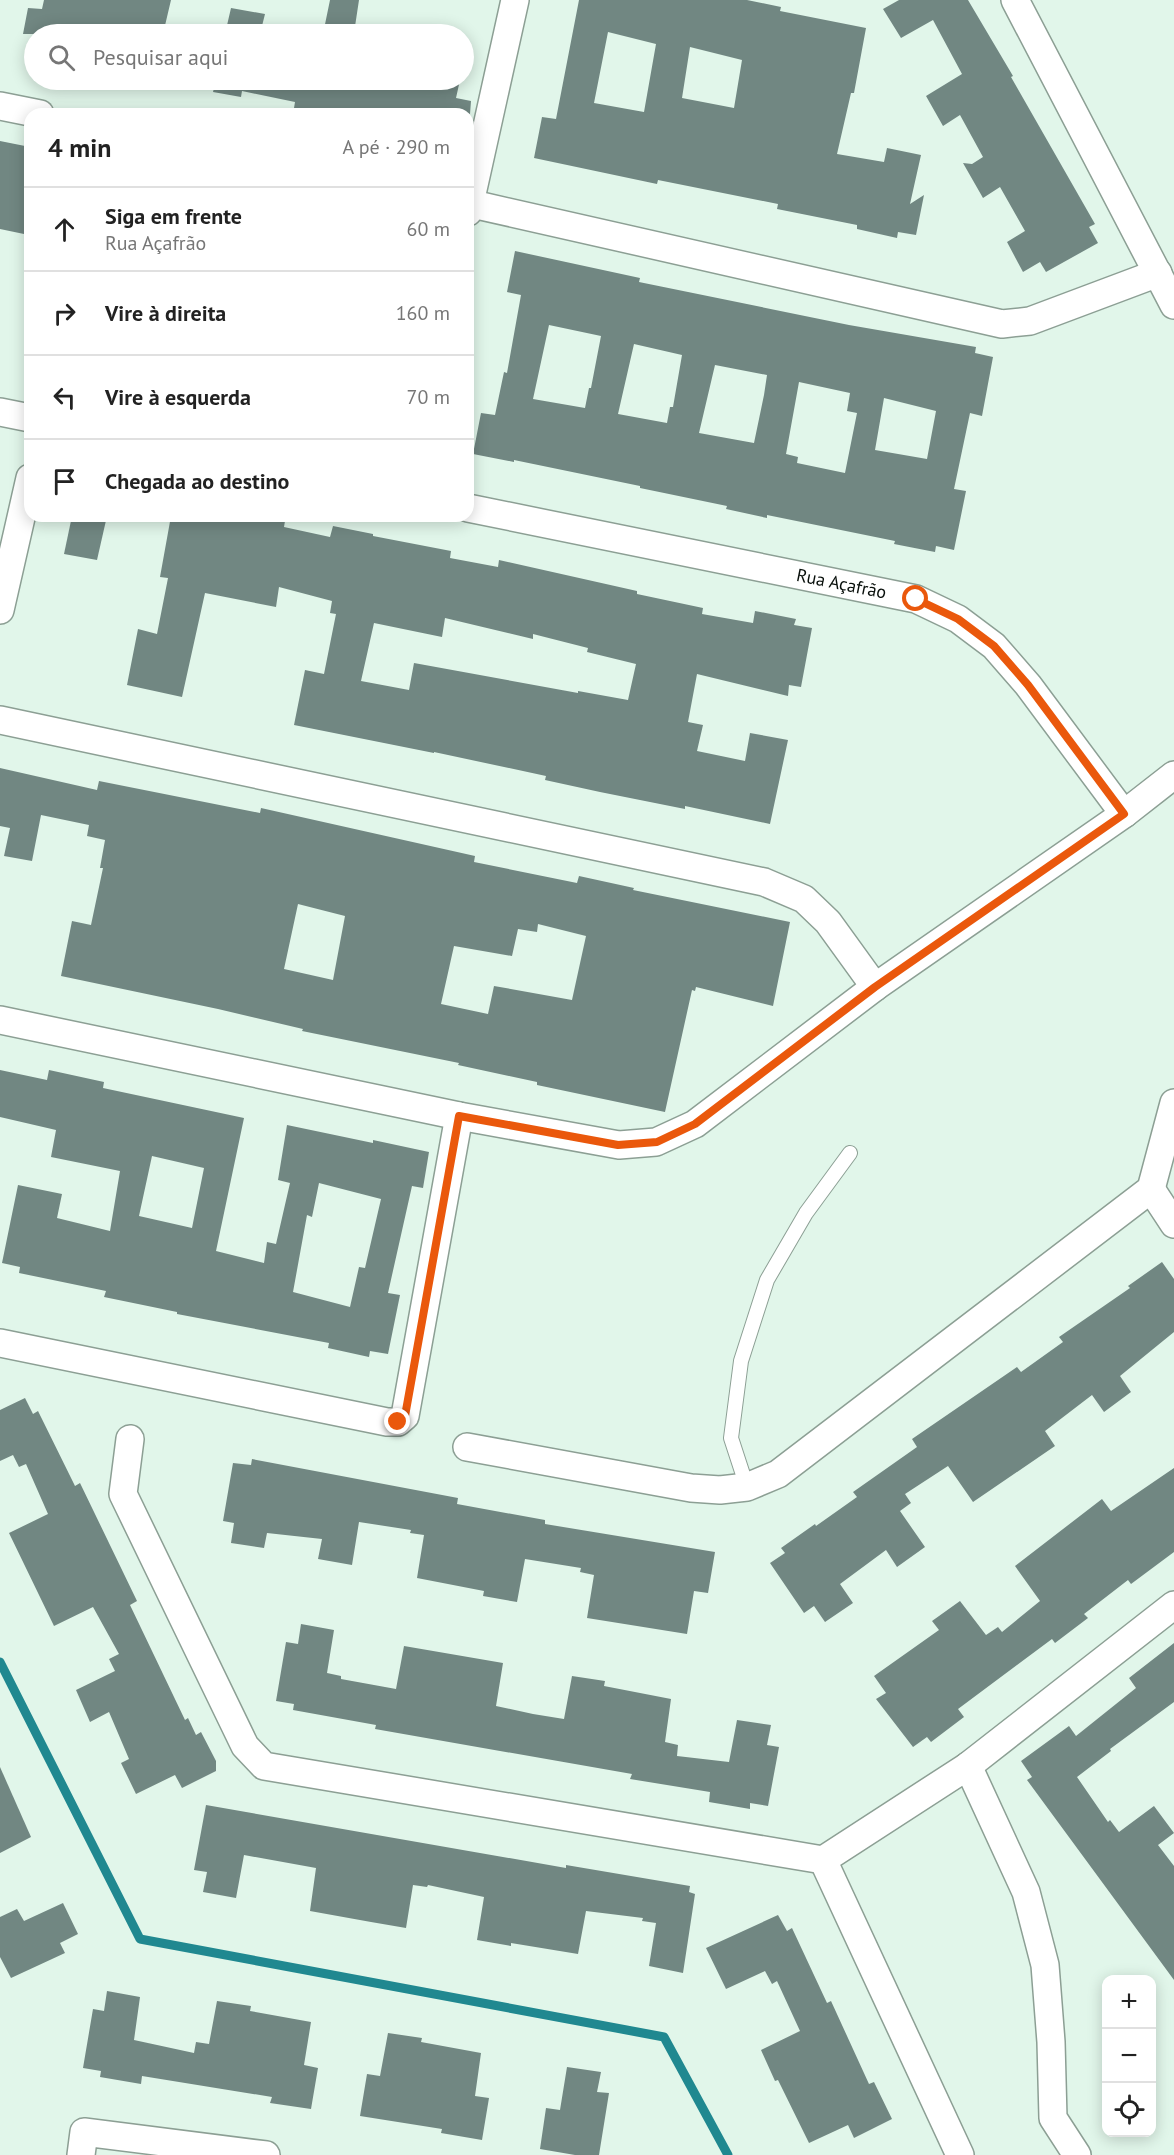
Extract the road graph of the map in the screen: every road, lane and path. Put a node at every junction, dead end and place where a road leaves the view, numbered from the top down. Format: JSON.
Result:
{"nodes":[{"id":1,"x":515,"y":0,"type":"edge"},
{"id":2,"x":1015,"y":0,"type":"edge"},
{"id":3,"x":0,"y":106,"type":"edge"},
{"id":4,"x":24,"y":111,"type":"edge"},
{"id":5,"x":474,"y":184,"type":"edge"},
{"id":6,"x":474,"y":207,"type":"edge"},
{"id":7,"x":1158,"y":273,"type":"junction"},
{"id":8,"x":1174,"y":304,"type":"edge"},
{"id":9,"x":0,"y":412,"type":"edge"},
{"id":10,"x":24,"y":417,"type":"edge"},
{"id":11,"x":24,"y":504,"type":"edge"},
{"id":12,"x":474,"y":509,"type":"edge"},
{"id":13,"x":0,"y":610,"type":"edge"},
{"id":14,"x":0,"y":720,"type":"edge"},
{"id":15,"x":1174,"y":774,"type":"edge"},
{"id":16,"x":1124,"y":814,"type":"junction"},
{"id":17,"x":875,"y":987,"type":"junction"},
{"id":18,"x":0,"y":1020,"type":"edge"},
{"id":19,"x":1174,"y":1103,"type":"edge"},
{"id":20,"x":459,"y":1116,"type":"junction"},
{"id":21,"x":850,"y":1153,"type":"dead end"},
{"id":22,"x":1151,"y":1189,"type":"junction"},
{"id":23,"x":1174,"y":1224,"type":"edge"},
{"id":24,"x":0,"y":1343,"type":"edge"},
{"id":25,"x":130,"y":1439,"type":"dead end"},
{"id":26,"x":467,"y":1447,"type":"dead end"},
{"id":27,"x":747,"y":1488,"type":"junction"},
{"id":28,"x":1174,"y":1605,"type":"edge"},
{"id":29,"x":968,"y":1766,"type":"junction"},
{"id":30,"x":823,"y":1860,"type":"junction"},
{"id":31,"x":81,"y":2155,"type":"edge"},
{"id":32,"x":267,"y":2155,"type":"edge"},
{"id":33,"x":960,"y":2155,"type":"edge"},
{"id":34,"x":1077,"y":2155,"type":"edge"}],
"edges":[{"from":1,"to":5,"type":"street"},
{"from":2,"to":7,"type":"street"},
{"from":3,"to":4,"type":"street"},
{"from":6,"to":7,"type":"street"},
{"from":7,"to":8,"type":"street"},
{"from":9,"to":10,"type":"street"},
{"from":11,"to":13,"type":"street"},
{"from":12,"to":16,"type":"street","name":"Rua Açafrão"},
{"from":14,"to":17,"type":"street"},
{"from":15,"to":16,"type":"street"},
{"from":16,"to":17,"type":"street"},
{"from":17,"to":20,"type":"street"},
{"from":18,"to":20,"type":"street"},
{"from":19,"to":22,"type":"street"},
{"from":20,"to":24,"type":"street"},
{"from":21,"to":27,"type":"lane"},
{"from":22,"to":23,"type":"street"},
{"from":22,"to":27,"type":"street"},
{"from":25,"to":30,"type":"street"},
{"from":26,"to":27,"type":"street"},
{"from":28,"to":29,"type":"street"},
{"from":29,"to":30,"type":"street"},
{"from":29,"to":34,"type":"street"},
{"from":30,"to":33,"type":"street"},
{"from":31,"to":32,"type":"street"}]}
